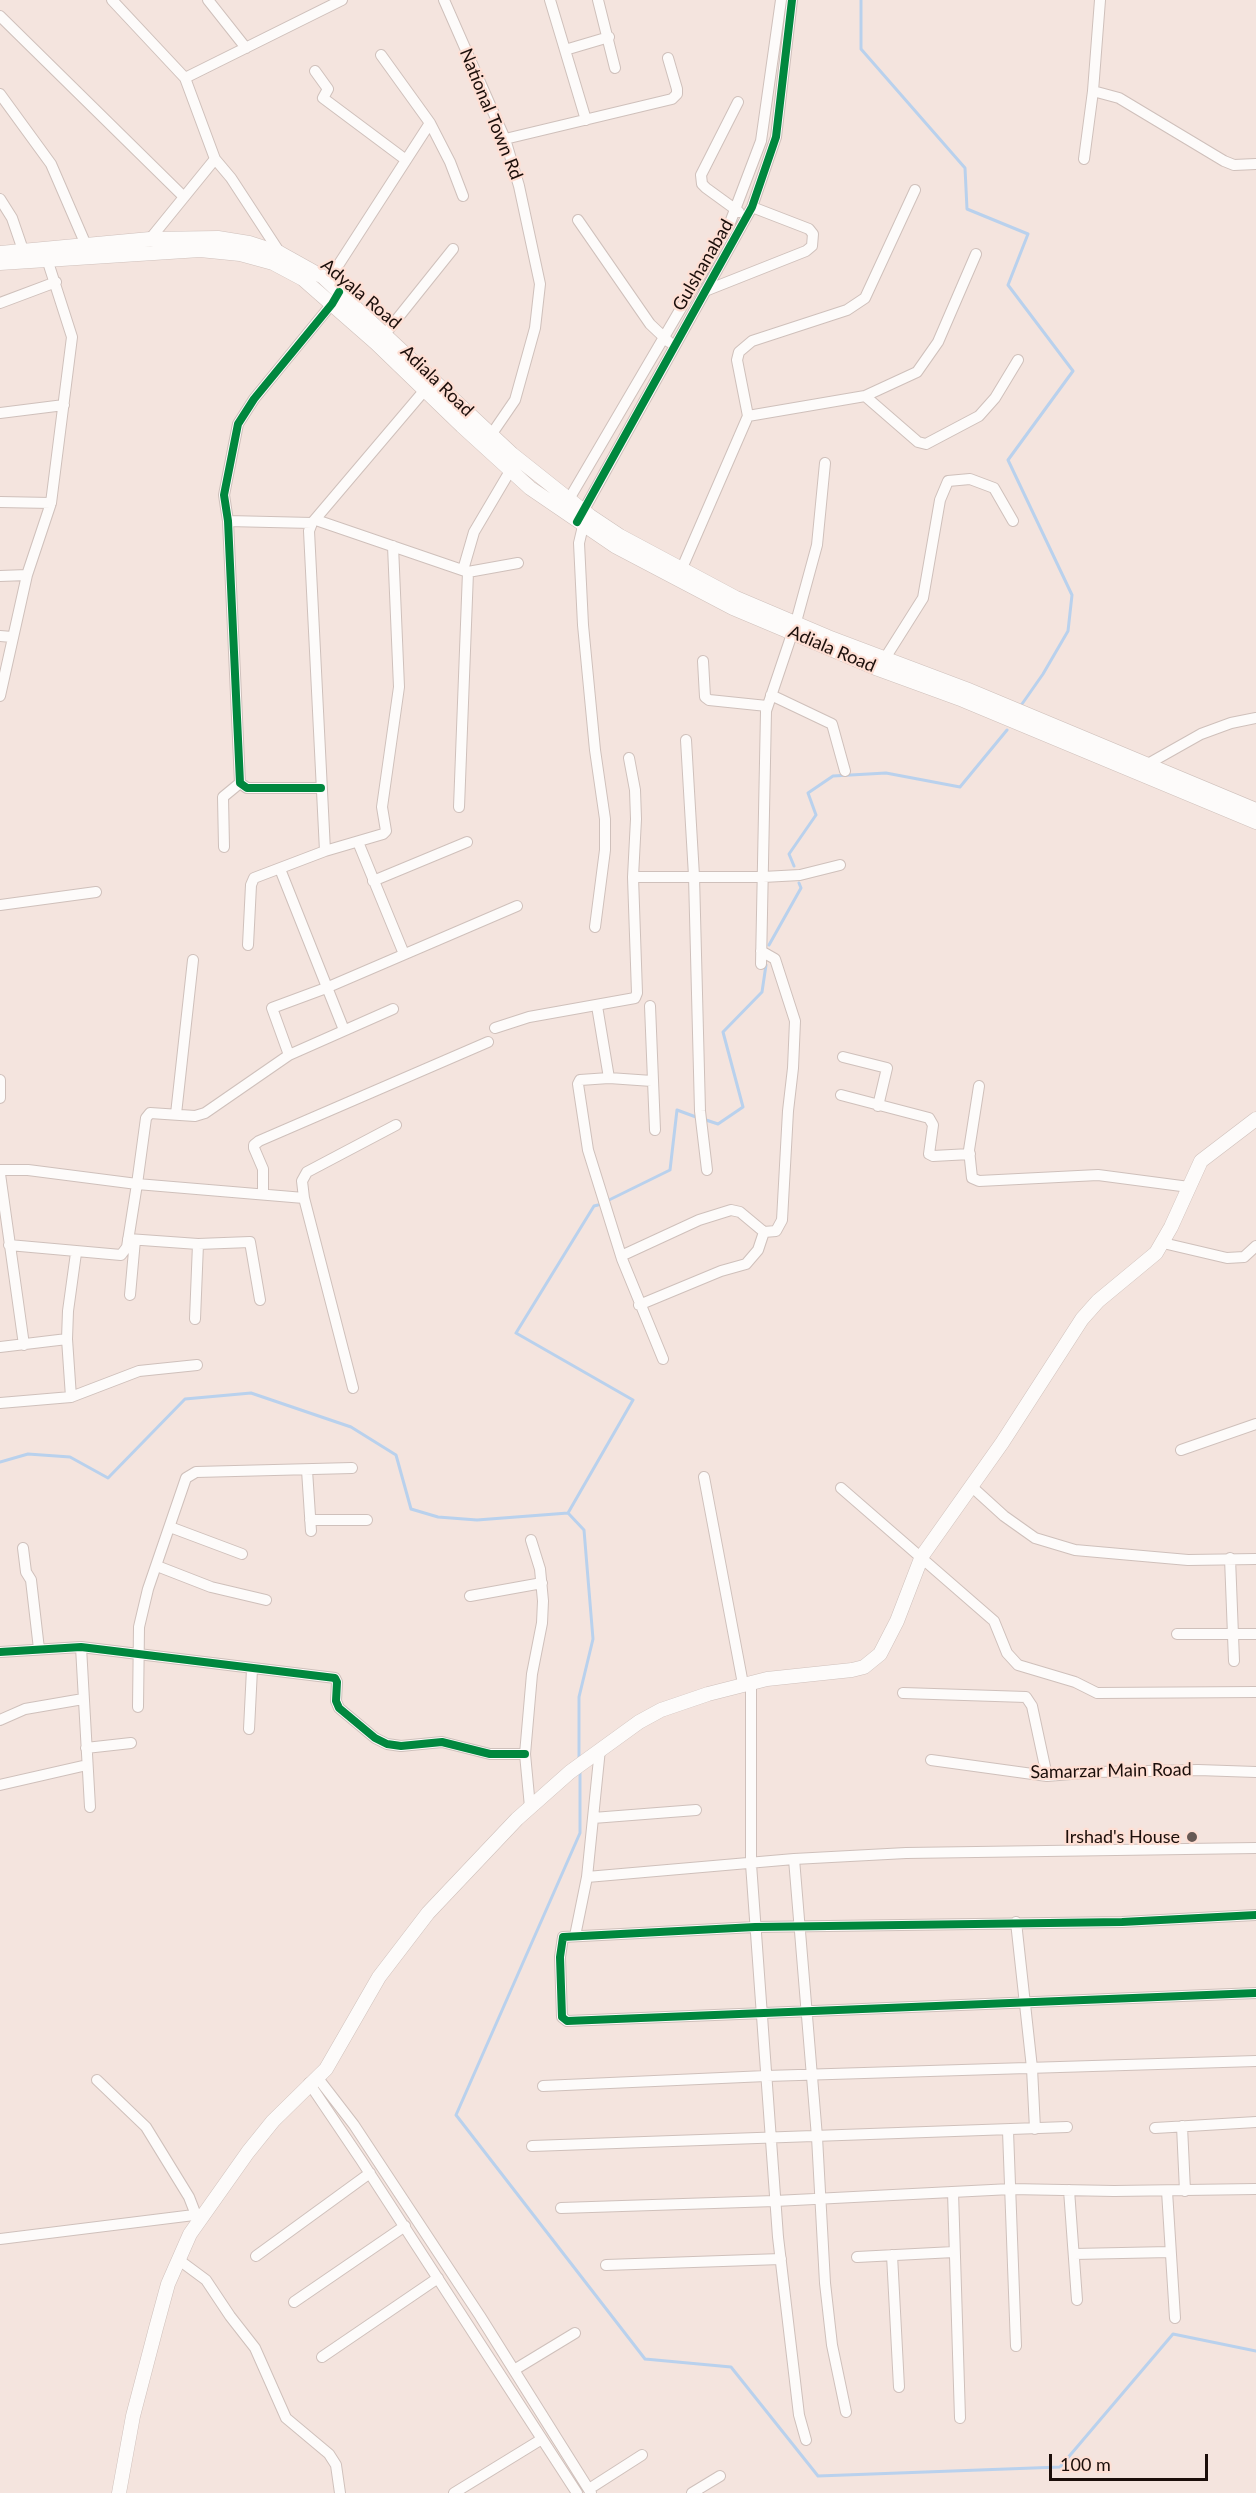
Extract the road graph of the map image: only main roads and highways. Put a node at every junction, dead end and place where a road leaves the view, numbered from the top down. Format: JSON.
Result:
{"nodes":[{"id":1,"x":0,"y":253,"type":"edge"},
{"id":2,"x":0,"y":263,"type":"edge"},
{"id":3,"x":429,"y":385,"type":"junction"},
{"id":4,"x":565,"y":505,"type":"junction"},
{"id":5,"x":581,"y":520,"type":"junction"},
{"id":6,"x":679,"y":575,"type":"junction"},
{"id":7,"x":881,"y":664,"type":"junction"},
{"id":8,"x":1256,"y":810,"type":"edge"},
{"id":9,"x":1256,"y":822,"type":"edge"},
{"id":10,"x":1256,"y":1119,"type":"edge"},
{"id":11,"x":119,"y":2493,"type":"edge"}],
"edges":[{"from":1,"to":3,"type":"main road","name":"Adyala Road"},
{"from":2,"to":3,"type":"main road","name":"Adiala Road"},
{"from":3,"to":4,"type":"main road","name":"Adyala Road"},
{"from":3,"to":4,"type":"main road","name":"Adiala Road"},
{"from":4,"to":5,"type":"main road","name":"Adiala Road"},
{"from":5,"to":6,"type":"main road","name":"Adiala Road"},
{"from":5,"to":6,"type":"main road","name":"Adiala Road"},
{"from":6,"to":7,"type":"main road","name":"Adiala Road"},
{"from":7,"to":8,"type":"main road","name":"Adiala Road"},
{"from":7,"to":9,"type":"main road","name":"Adiala Road"},
{"from":10,"to":11,"type":"main road"}]}
